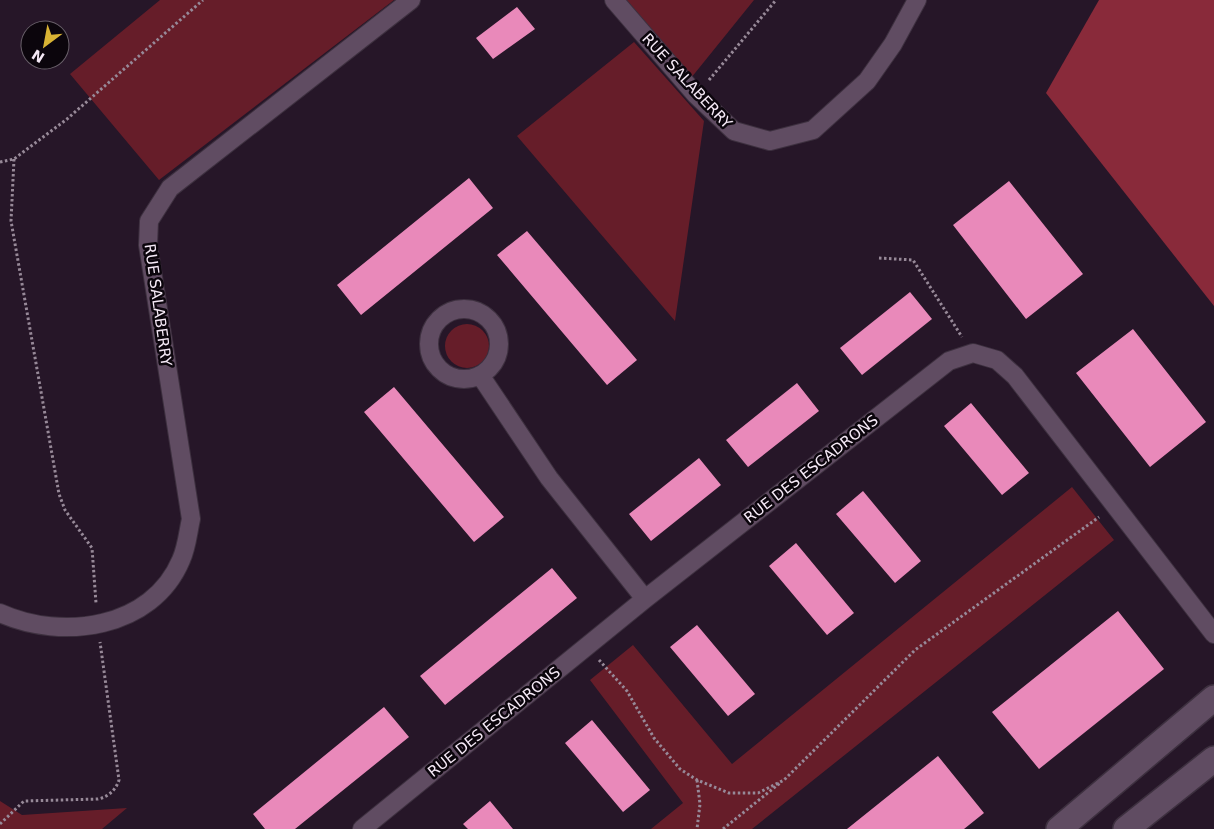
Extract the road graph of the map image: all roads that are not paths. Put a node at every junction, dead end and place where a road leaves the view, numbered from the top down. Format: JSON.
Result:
{"nodes":[{"id":1,"x":410,"y":0,"type":"edge"},
{"id":2,"x":614,"y":0,"type":"edge"},
{"id":3,"x":917,"y":0,"type":"edge"},
{"id":4,"x":480,"y":374,"type":"junction"},
{"id":5,"x":645,"y":599,"type":"junction"},
{"id":6,"x":0,"y":613,"type":"edge"},
{"id":7,"x":1214,"y":634,"type":"edge"},
{"id":8,"x":1214,"y":698,"type":"edge"},
{"id":9,"x":1214,"y":759,"type":"edge"},
{"id":10,"x":362,"y":829,"type":"edge"},
{"id":11,"x":1059,"y":829,"type":"edge"},
{"id":12,"x":1126,"y":829,"type":"edge"}],
"edges":[{"from":1,"to":6,"type":"street","name":"RUE SALABERRY"},
{"from":2,"to":3,"type":"street","name":"RUE SALABERRY"},
{"from":4,"to":4,"type":"street"},
{"from":4,"to":5,"type":"street"},
{"from":5,"to":7,"type":"street","name":"RUE DES ESCADRONS"},
{"from":5,"to":10,"type":"street","name":"RUE DES ESCADRONS"},
{"from":8,"to":11,"type":"street"},
{"from":9,"to":12,"type":"street"}]}
